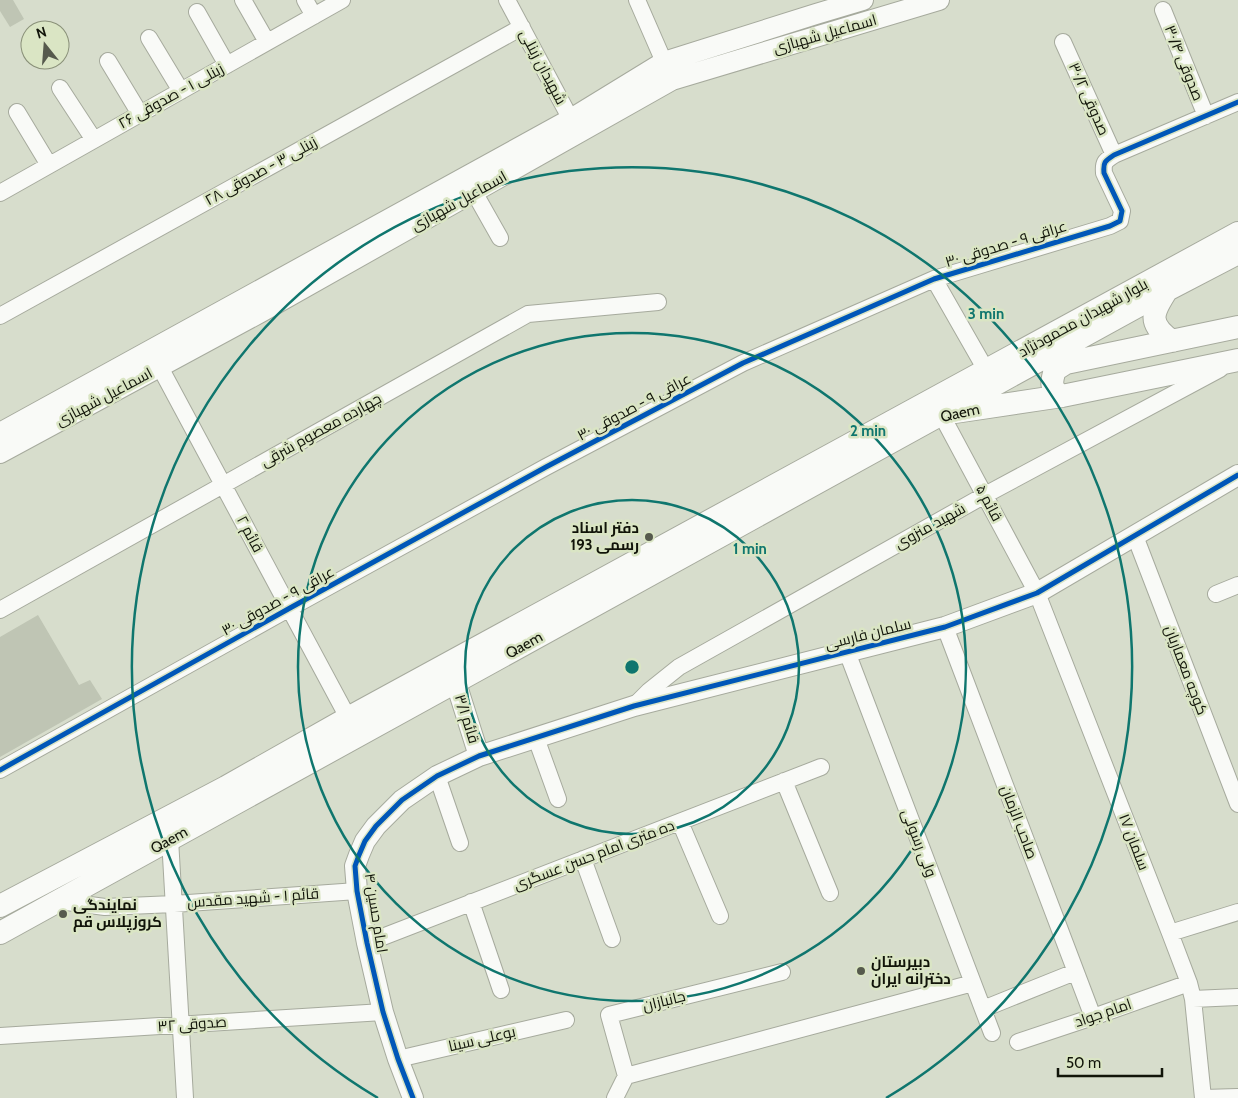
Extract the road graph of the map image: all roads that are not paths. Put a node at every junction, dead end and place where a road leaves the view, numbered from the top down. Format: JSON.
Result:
{"nodes":[{"id":1,"x":243,"y":0,"type":"edge"},
{"id":2,"x":305,"y":0,"type":"edge"},
{"id":3,"x":342,"y":0,"type":"edge"},
{"id":4,"x":507,"y":0,"type":"edge"},
{"id":5,"x":637,"y":0,"type":"edge"},
{"id":6,"x":863,"y":0,"type":"edge"},
{"id":7,"x":939,"y":0,"type":"edge"},
{"id":8,"x":1162,"y":10,"type":"dead end"},
{"id":9,"x":196,"y":12,"type":"dead end"},
{"id":10,"x":314,"y":16,"type":"junction"},
{"id":11,"x":522,"y":27,"type":"junction"},
{"id":12,"x":149,"y":38,"type":"dead end"},
{"id":13,"x":266,"y":42,"type":"junction"},
{"id":14,"x":1064,"y":42,"type":"dead end"},
{"id":15,"x":108,"y":61,"type":"dead end"},
{"id":16,"x":664,"y":62,"type":"junction"},
{"id":17,"x":227,"y":65,"type":"junction"},
{"id":18,"x":60,"y":88,"type":"dead end"},
{"id":19,"x":181,"y":91,"type":"junction"},
{"id":20,"x":1238,"y":102,"type":"edge"},
{"id":21,"x":17,"y":112,"type":"dead end"},
{"id":22,"x":140,"y":114,"type":"junction"},
{"id":23,"x":1206,"y":116,"type":"junction"},
{"id":24,"x":575,"y":126,"type":"junction"},
{"id":25,"x":94,"y":140,"type":"junction"},
{"id":26,"x":1114,"y":156,"type":"junction"},
{"id":27,"x":49,"y":165,"type":"junction"},
{"id":28,"x":2,"y":186,"type":"edge"},
{"id":29,"x":474,"y":192,"type":"junction"},
{"id":30,"x":1238,"y":233,"type":"edge"},
{"id":31,"x":500,"y":238,"type":"dead end"},
{"id":32,"x":1238,"y":253,"type":"edge"},
{"id":33,"x":934,"y":279,"type":"junction"},
{"id":34,"x":1167,"y":290,"type":"junction"},
{"id":35,"x":658,"y":302,"type":"dead end"},
{"id":36,"x":0,"y":316,"type":"edge"},
{"id":37,"x":1238,"y":328,"type":"edge"},
{"id":38,"x":1172,"y":341,"type":"junction"},
{"id":39,"x":156,"y":358,"type":"junction"},
{"id":40,"x":1236,"y":361,"type":"edge"},
{"id":41,"x":986,"y":370,"type":"junction"},
{"id":42,"x":1062,"y":396,"type":"junction"},
{"id":43,"x":934,"y":408,"type":"junction"},
{"id":44,"x":0,"y":433,"type":"edge"},
{"id":45,"x":0,"y":453,"type":"edge"},
{"id":46,"x":1238,"y":475,"type":"edge"},
{"id":47,"x":224,"y":485,"type":"junction"},
{"id":48,"x":985,"y":495,"type":"junction"},
{"id":49,"x":1134,"y":536,"type":"junction"},
{"id":50,"x":1238,"y":585,"type":"edge"},
{"id":51,"x":1037,"y":593,"type":"junction"},
{"id":52,"x":1216,"y":594,"type":"dead end"},
{"id":53,"x":290,"y":608,"type":"junction"},
{"id":54,"x":0,"y":610,"type":"edge"},
{"id":55,"x":945,"y":627,"type":"junction"},
{"id":56,"x":847,"y":652,"type":"junction"},
{"id":57,"x":456,"y":682,"type":"junction"},
{"id":58,"x":634,"y":706,"type":"junction"},
{"id":59,"x":353,"y":727,"type":"junction"},
{"id":60,"x":536,"y":738,"type":"junction"},
{"id":61,"x":479,"y":756,"type":"junction"},
{"id":62,"x":821,"y":767,"type":"dead end"},
{"id":63,"x":0,"y":770,"type":"edge"},
{"id":64,"x":437,"y":776,"type":"junction"},
{"id":65,"x":784,"y":781,"type":"junction"},
{"id":66,"x":558,"y":799,"type":"dead end"},
{"id":67,"x":1238,"y":804,"type":"edge"},
{"id":68,"x":680,"y":822,"type":"junction"},
{"id":69,"x":170,"y":839,"type":"junction"},
{"id":70,"x":460,"y":843,"type":"dead end"},
{"id":71,"x":583,"y":859,"type":"junction"},
{"id":72,"x":357,"y":891,"type":"junction"},
{"id":73,"x":830,"y":893,"type":"dead end"},
{"id":74,"x":59,"y":901,"type":"junction"},
{"id":75,"x":471,"y":902,"type":"junction"},
{"id":76,"x":174,"y":904,"type":"junction"},
{"id":77,"x":0,"y":906,"type":"edge"},
{"id":78,"x":1238,"y":912,"type":"edge"},
{"id":79,"x":720,"y":916,"type":"dead end"},
{"id":80,"x":0,"y":933,"type":"edge"},
{"id":81,"x":1170,"y":933,"type":"junction"},
{"id":82,"x":612,"y":940,"type":"dead end"},
{"id":83,"x":366,"y":943,"type":"junction"},
{"id":84,"x":782,"y":972,"type":"dead end"},
{"id":85,"x":1076,"y":972,"type":"junction"},
{"id":86,"x":973,"y":983,"type":"junction"},
{"id":87,"x":1188,"y":983,"type":"junction"},
{"id":88,"x":501,"y":990,"type":"dead end"},
{"id":89,"x":1238,"y":997,"type":"edge"},
{"id":90,"x":1193,"y":999,"type":"junction"},
{"id":91,"x":983,"y":1009,"type":"junction"},
{"id":92,"x":383,"y":1012,"type":"junction"},
{"id":93,"x":1093,"y":1017,"type":"junction"},
{"id":94,"x":566,"y":1020,"type":"dead end"},
{"id":95,"x":180,"y":1024,"type":"junction"},
{"id":96,"x":992,"y":1033,"type":"dead end"},
{"id":97,"x":0,"y":1036,"type":"edge"},
{"id":98,"x":1018,"y":1042,"type":"dead end"},
{"id":99,"x":398,"y":1059,"type":"junction"},
{"id":100,"x":626,"y":1076,"type":"junction"},
{"id":101,"x":1238,"y":1097,"type":"edge"},
{"id":102,"x":185,"y":1098,"type":"edge"},
{"id":103,"x":413,"y":1098,"type":"edge"},
{"id":104,"x":615,"y":1098,"type":"edge"},
{"id":105,"x":1204,"y":1098,"type":"edge"}],
"edges":[{"from":1,"to":13,"type":"street"},
{"from":2,"to":10,"type":"street"},
{"from":3,"to":10,"type":"street","name":"زینلی ۱ - صدوقی ۲۶"},
{"from":4,"to":11,"type":"street","name":"شهیدان زینلی"},
{"from":5,"to":16,"type":"street"},
{"from":6,"to":16,"type":"street","name":"اسماعیل شهبازی"},
{"from":7,"to":24,"type":"street","name":"اسماعیل شهبازی"},
{"from":8,"to":23,"type":"street","name":"صدوقی ۳۰/۴"},
{"from":9,"to":17,"type":"street"},
{"from":10,"to":13,"type":"street","name":"زینلی ۱ - صدوقی ۲۶"},
{"from":11,"to":24,"type":"street","name":"شهیدان زینلی"},
{"from":11,"to":36,"type":"street","name":"زینلی ۳ - صدوقی ۲۸"},
{"from":12,"to":19,"type":"street"},
{"from":13,"to":17,"type":"street","name":"زینلی ۱ - صدوقی ۲۶"},
{"from":14,"to":26,"type":"street","name":"صدوقی ۳۰/۲"},
{"from":15,"to":22,"type":"street"},
{"from":16,"to":24,"type":"street","name":"اسماعیل شهبازی"},
{"from":17,"to":19,"type":"street","name":"زینلی ۱ - صدوقی ۲۶"},
{"from":18,"to":25,"type":"street"},
{"from":19,"to":22,"type":"street","name":"زینلی ۱ - صدوقی ۲۶"},
{"from":20,"to":23,"type":"street"},
{"from":21,"to":27,"type":"street"},
{"from":22,"to":25,"type":"street","name":"زینلی ۱ - صدوقی ۲۶"},
{"from":23,"to":26,"type":"street"},
{"from":24,"to":29,"type":"street","name":"اسماعیل شهبازی"},
{"from":24,"to":39,"type":"street","name":"اسماعیل شهبازی"},
{"from":25,"to":27,"type":"street","name":"زینلی ۱ - صدوقی ۲۶"},
{"from":26,"to":33,"type":"street","name":"عراقی ۹ - صدوقی ۳۰"},
{"from":27,"to":28,"type":"street","name":"زینلی ۱ - صدوقی ۲۶"},
{"from":29,"to":31,"type":"street"},
{"from":29,"to":39,"type":"street","name":"اسماعیل شهبازی"},
{"from":30,"to":41,"type":"main road","name":"بلوار شهیدان محمودنژاد"},
{"from":32,"to":34,"type":"main road","name":"بلوار شهیدان محمودنژاد"},
{"from":33,"to":41,"type":"street"},
{"from":33,"to":53,"type":"street","name":"عراقی ۹ - صدوقی ۳۰"},
{"from":34,"to":38,"type":"main road"},
{"from":34,"to":43,"type":"main road","name":"بلوار شهیدان محمودنژاد"},
{"from":35,"to":47,"type":"street","name":"چهارده معصوم شرقی"},
{"from":37,"to":38,"type":"main road"},
{"from":38,"to":42,"type":"main road"},
{"from":39,"to":44,"type":"street","name":"اسماعیل شهبازی"},
{"from":39,"to":45,"type":"street","name":"اسماعیل شهبازی"},
{"from":39,"to":47,"type":"street","name":"قائم ۲"},
{"from":40,"to":42,"type":"main road","name":"Qaem"},
{"from":40,"to":48,"type":"street","name":"شهید منزوی"},
{"from":41,"to":43,"type":"main road","name":"بلوار شهیدان محمودنژاد"},
{"from":42,"to":43,"type":"main road","name":"Qaem"},
{"from":43,"to":48,"type":"street","name":"قائم ۵"},
{"from":43,"to":57,"type":"main road","name":"Qaem"},
{"from":43,"to":59,"type":"main road","name":"Qaem"},
{"from":46,"to":49,"type":"street","name":"سلمان فارسی"},
{"from":47,"to":53,"type":"street","name":"قائم ۲"},
{"from":47,"to":54,"type":"street","name":"چهارده معصوم شرقی"},
{"from":48,"to":51,"type":"street","name":"قائم ۵"},
{"from":48,"to":58,"type":"street","name":"شهید منزوی"},
{"from":49,"to":51,"type":"street","name":"سلمان فارسی"},
{"from":49,"to":67,"type":"street","name":"کوچه معماریان"},
{"from":50,"to":52,"type":"street"},
{"from":51,"to":55,"type":"street","name":"سلمان فارسی"},
{"from":51,"to":81,"type":"street","name":"سلمان ۱۷"},
{"from":53,"to":59,"type":"street","name":"قائم ۲"},
{"from":53,"to":63,"type":"street","name":"عراقی ۹ - صدوقی ۳۰"},
{"from":55,"to":56,"type":"street","name":"سلمان فارسی"},
{"from":55,"to":85,"type":"street","name":"صاحب الزمان"},
{"from":56,"to":58,"type":"street","name":"سلمان فارسی"},
{"from":56,"to":86,"type":"street","name":"ولی رسولی"},
{"from":57,"to":59,"type":"main road","name":"Qaem"},
{"from":57,"to":61,"type":"street","name":"قائم ۳/۱"},
{"from":58,"to":60,"type":"street","name":"سلمان فارسی"},
{"from":59,"to":69,"type":"main road","name":"Qaem"},
{"from":59,"to":77,"type":"main road","name":"Qaem"},
{"from":60,"to":61,"type":"street","name":"سلمان فارسی"},
{"from":60,"to":66,"type":"street"},
{"from":61,"to":64,"type":"street","name":"امام حسین ۴"},
{"from":62,"to":65,"type":"street","name":"ده متری امام حسن عسگری"},
{"from":64,"to":70,"type":"street"},
{"from":64,"to":72,"type":"street","name":"امام حسین ۴"},
{"from":65,"to":68,"type":"street","name":"ده متری امام حسن عسگری"},
{"from":65,"to":73,"type":"street"},
{"from":68,"to":71,"type":"street","name":"ده متری امام حسن عسگری"},
{"from":68,"to":79,"type":"street"},
{"from":69,"to":74,"type":"main road","name":"Qaem"},
{"from":69,"to":76,"type":"street"},
{"from":71,"to":75,"type":"street","name":"ده متری امام حسن عسگری"},
{"from":71,"to":82,"type":"street"},
{"from":72,"to":76,"type":"street","name":"قائم ۱ - شهید مقدس"},
{"from":72,"to":83,"type":"street","name":"امام حسین ۴"},
{"from":74,"to":76,"type":"street","name":"قائم ۱ - شهید مقدس"},
{"from":74,"to":80,"type":"main road","name":"Qaem"},
{"from":75,"to":83,"type":"street","name":"ده متری امام حسن عسگری"},
{"from":75,"to":88,"type":"street"},
{"from":76,"to":95,"type":"street"},
{"from":78,"to":81,"type":"street"},
{"from":81,"to":87,"type":"street","name":"سلمان ۱۷"},
{"from":83,"to":92,"type":"street","name":"امام حسین ۴"},
{"from":84,"to":100,"type":"street","name":"جانبازان"},
{"from":85,"to":91,"type":"street"},
{"from":85,"to":93,"type":"street","name":"صاحب الزمان"},
{"from":86,"to":91,"type":"street","name":"ولی رسولی"},
{"from":86,"to":100,"type":"street"},
{"from":87,"to":90,"type":"street","name":"سلمان ۱۷"},
{"from":87,"to":93,"type":"street","name":"امام جواد"},
{"from":89,"to":90,"type":"street"},
{"from":90,"to":105,"type":"street","name":"سلمان ۱۷"},
{"from":91,"to":96,"type":"street","name":"ولی رسولی"},
{"from":92,"to":95,"type":"street","name":"صدوقی ۳۲"},
{"from":92,"to":99,"type":"street","name":"امام حسین ۴"},
{"from":93,"to":98,"type":"street","name":"امام جواد"},
{"from":94,"to":99,"type":"street","name":"بوعلی سینا"},
{"from":95,"to":97,"type":"street","name":"صدوقی ۳۲"},
{"from":95,"to":102,"type":"street"},
{"from":99,"to":103,"type":"street","name":"امام حسین ۴"},
{"from":100,"to":104,"type":"street"},
{"from":101,"to":105,"type":"street"}]}
